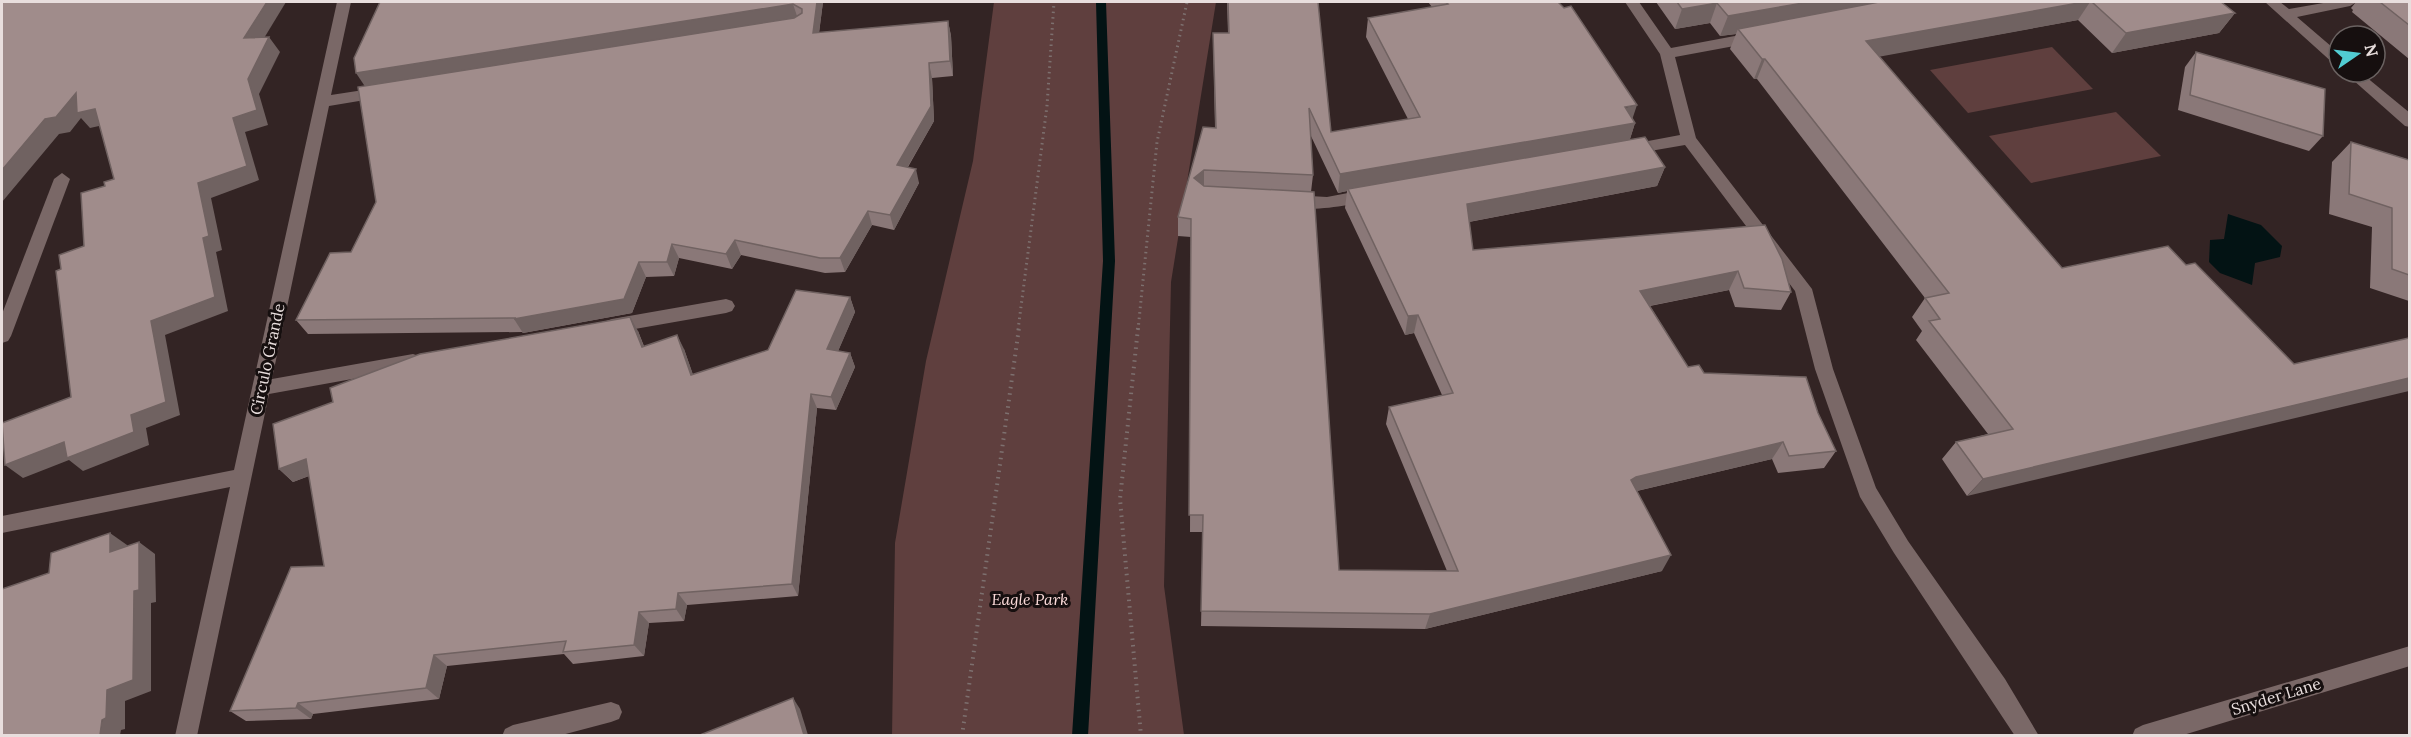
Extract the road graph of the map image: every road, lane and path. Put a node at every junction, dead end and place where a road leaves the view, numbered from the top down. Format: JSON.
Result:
{"nodes":[{"id":1,"x":344,"y":2,"type":"edge"},
{"id":2,"x":1054,"y":2,"type":"edge"},
{"id":3,"x":1187,"y":2,"type":"edge"},
{"id":4,"x":1632,"y":2,"type":"edge"},
{"id":5,"x":2272,"y":2,"type":"edge"},
{"id":6,"x":2350,"y":2,"type":"edge"},
{"id":7,"x":2287,"y":14,"type":"junction"},
{"id":8,"x":1772,"y":33,"type":"edge"},
{"id":9,"x":2327,"y":51,"type":"edge"},
{"id":10,"x":1666,"y":54,"type":"junction"},
{"id":11,"x":2365,"y":84,"type":"edge"},
{"id":12,"x":404,"y":89,"type":"edge"},
{"id":13,"x":323,"y":102,"type":"junction"},
{"id":14,"x":2409,"y":122,"type":"edge"},
{"id":15,"x":1689,"y":139,"type":"junction"},
{"id":16,"x":1607,"y":153,"type":"edge"},
{"id":17,"x":62,"y":179,"type":"dead end"},
{"id":18,"x":1385,"y":193,"type":"edge"},
{"id":19,"x":1271,"y":200,"type":"edge"},
{"id":20,"x":726,"y":306,"type":"dead end"},
{"id":21,"x":598,"y":329,"type":"edge"},
{"id":22,"x":2,"y":336,"type":"edge"},
{"id":23,"x":435,"y":357,"type":"edge"},
{"id":24,"x":261,"y":388,"type":"junction"},
{"id":25,"x":242,"y":477,"type":"junction"},
{"id":26,"x":2,"y":524,"type":"edge"},
{"id":27,"x":2409,"y":656,"type":"edge"},
{"id":28,"x":611,"y":712,"type":"dead end"},
{"id":29,"x":186,"y":735,"type":"edge"},
{"id":30,"x":513,"y":735,"type":"edge"},
{"id":31,"x":962,"y":735,"type":"edge"},
{"id":32,"x":1141,"y":735,"type":"edge"},
{"id":33,"x":2028,"y":735,"type":"edge"},
{"id":34,"x":2143,"y":735,"type":"edge"}],
"edges":[{"from":1,"to":13,"type":"street","name":"Circulo Grande"},
{"from":2,"to":31,"type":"path"},
{"from":3,"to":32,"type":"path"},
{"from":4,"to":10,"type":"street"},
{"from":5,"to":7,"type":"street"},
{"from":6,"to":7,"type":"street"},
{"from":7,"to":9,"type":"street"},
{"from":8,"to":10,"type":"street"},
{"from":10,"to":15,"type":"street"},
{"from":11,"to":14,"type":"street"},
{"from":12,"to":13,"type":"street"},
{"from":13,"to":24,"type":"street","name":"Circulo Grande"},
{"from":15,"to":16,"type":"street"},
{"from":15,"to":33,"type":"street"},
{"from":17,"to":22,"type":"street"},
{"from":18,"to":19,"type":"street"},
{"from":20,"to":21,"type":"street"},
{"from":23,"to":24,"type":"street"},
{"from":24,"to":25,"type":"street","name":"Circulo Grande"},
{"from":25,"to":26,"type":"street"},
{"from":25,"to":29,"type":"street","name":"Circulo Grande"},
{"from":27,"to":34,"type":"street","name":"Snyder Lane"},
{"from":28,"to":30,"type":"street"}]}
